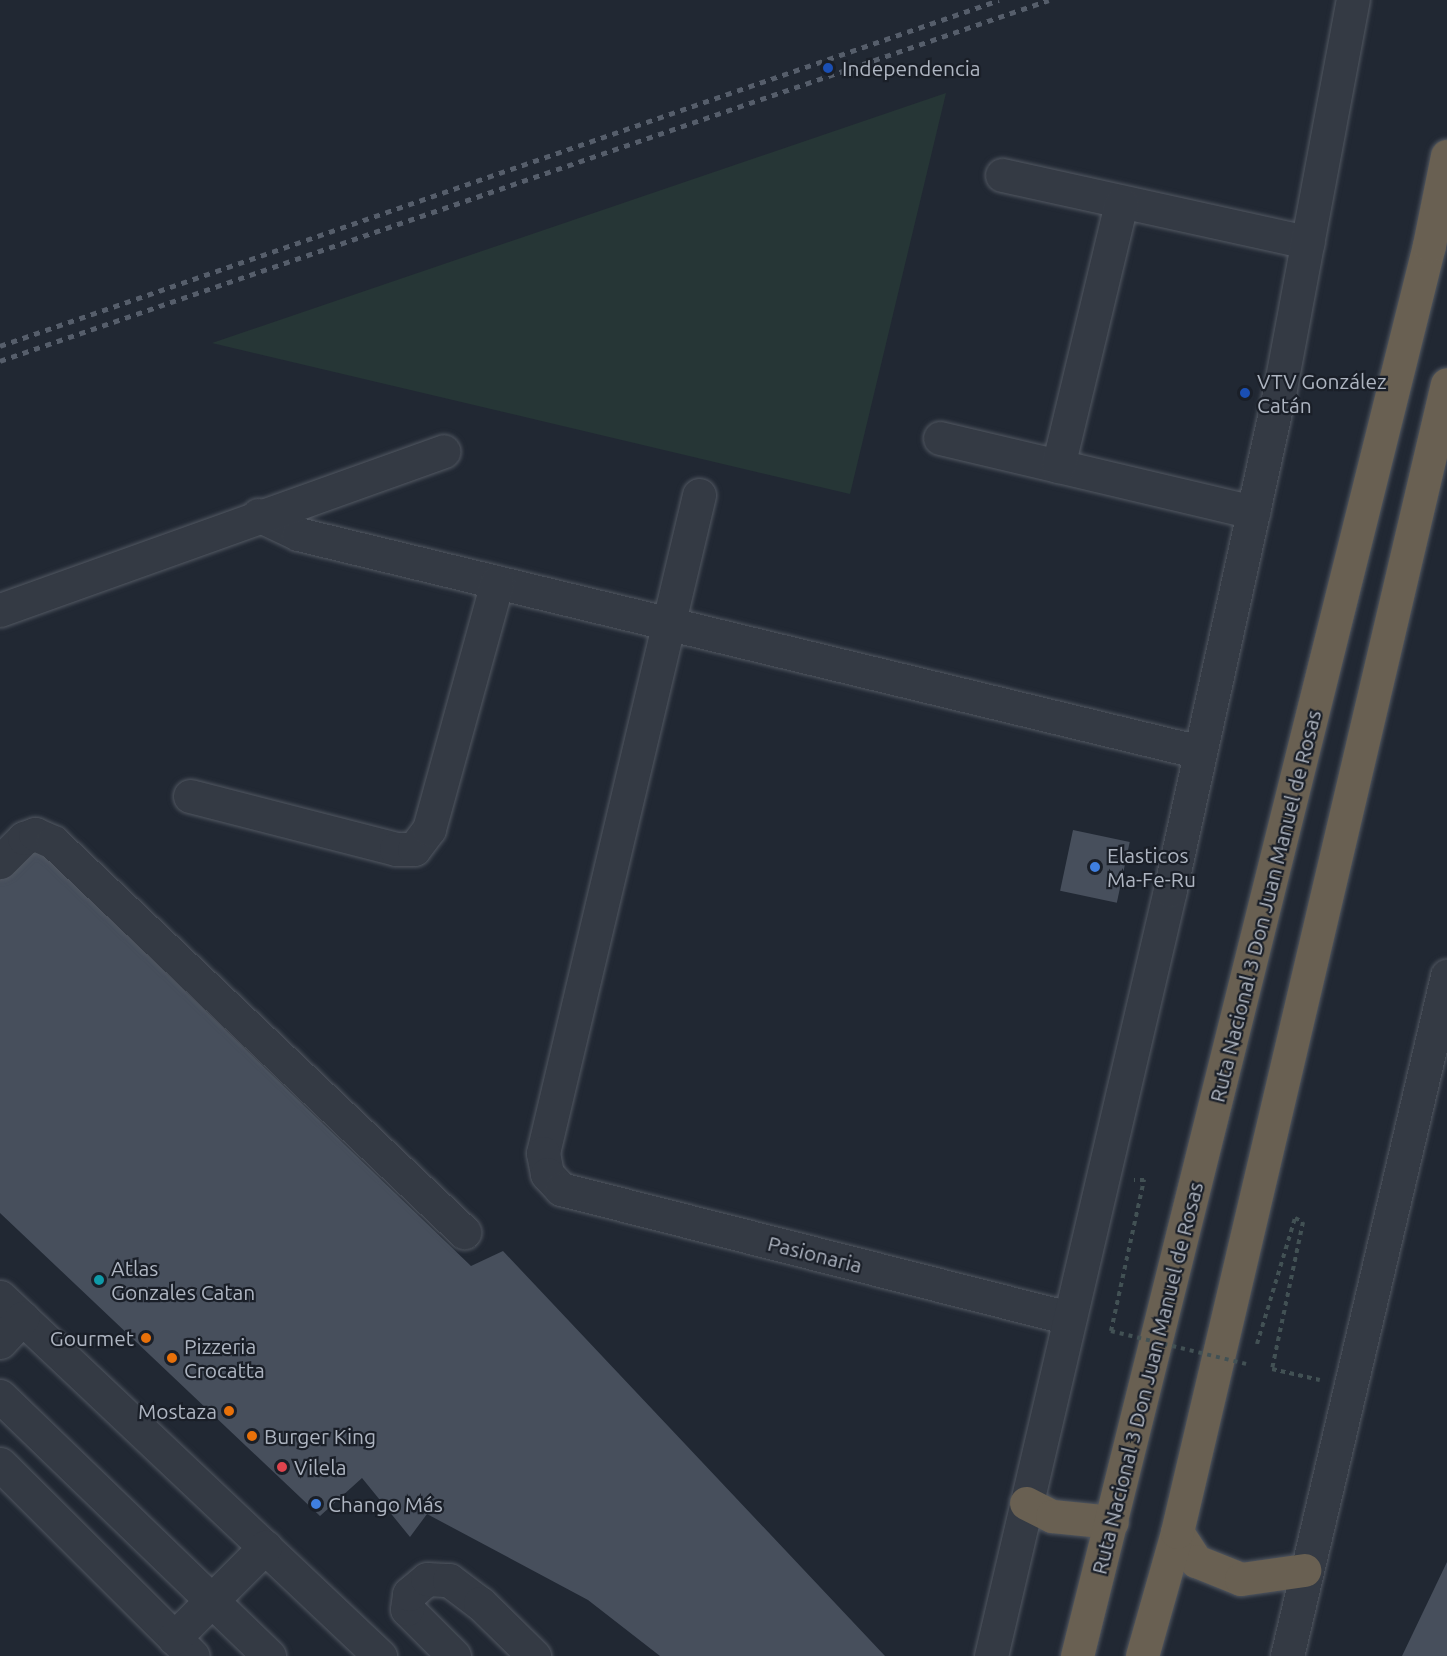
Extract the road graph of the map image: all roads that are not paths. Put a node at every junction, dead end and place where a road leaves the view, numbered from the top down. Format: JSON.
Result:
{"nodes":[{"id":1,"x":1351,"y":5,"type":"edge"},
{"id":2,"x":1447,"y":156,"type":"edge"},
{"id":3,"x":1002,"y":175,"type":"dead end"},
{"id":4,"x":1121,"y":203,"type":"junction"},
{"id":5,"x":1308,"y":242,"type":"junction"},
{"id":6,"x":1447,"y":384,"type":"edge"},
{"id":7,"x":940,"y":438,"type":"dead end"},
{"id":8,"x":443,"y":451,"type":"dead end"},
{"id":9,"x":1058,"y":466,"type":"junction"},
{"id":10,"x":699,"y":495,"type":"dead end"},
{"id":11,"x":1253,"y":512,"type":"junction"},
{"id":12,"x":258,"y":515,"type":"junction"},
{"id":13,"x":496,"y":582,"type":"junction"},
{"id":14,"x":0,"y":610,"type":"edge"},
{"id":15,"x":670,"y":625,"type":"junction"},
{"id":16,"x":1200,"y":752,"type":"junction"},
{"id":17,"x":190,"y":796,"type":"dead end"},
{"id":18,"x":0,"y":862,"type":"edge"},
{"id":19,"x":1447,"y":976,"type":"edge"},
{"id":20,"x":464,"y":1233,"type":"dead end"},
{"id":21,"x":11,"y":1307,"type":"edge"},
{"id":22,"x":1069,"y":1318,"type":"junction"},
{"id":23,"x":0,"y":1342,"type":"edge"},
{"id":24,"x":0,"y":1396,"type":"edge"},
{"id":25,"x":0,"y":1464,"type":"edge"},
{"id":26,"x":1026,"y":1503,"type":"junction"},
{"id":27,"x":1112,"y":1522,"type":"junction"},
{"id":28,"x":1177,"y":1532,"type":"junction"},
{"id":29,"x":265,"y":1547,"type":"junction"},
{"id":30,"x":1304,"y":1570,"type":"junction"},
{"id":31,"x":213,"y":1600,"type":"junction"},
{"id":32,"x":184,"y":1647,"type":"edge"},
{"id":33,"x":269,"y":1656,"type":"edge"},
{"id":34,"x":380,"y":1656,"type":"edge"},
{"id":35,"x":454,"y":1656,"type":"edge"},
{"id":36,"x":534,"y":1656,"type":"edge"},
{"id":37,"x":991,"y":1656,"type":"edge"},
{"id":38,"x":1077,"y":1656,"type":"edge"},
{"id":39,"x":1142,"y":1656,"type":"edge"},
{"id":40,"x":1287,"y":1656,"type":"edge"}],
"edges":[{"from":1,"to":5,"type":"street"},
{"from":2,"to":27,"type":"highway","name":"Ruta Nacional 3 Don Juan Manuel de Rosas"},
{"from":3,"to":4,"type":"street"},
{"from":4,"to":5,"type":"street"},
{"from":4,"to":9,"type":"street"},
{"from":5,"to":11,"type":"street"},
{"from":6,"to":28,"type":"highway"},
{"from":7,"to":9,"type":"street"},
{"from":8,"to":12,"type":"street"},
{"from":9,"to":11,"type":"street"},
{"from":10,"to":15,"type":"street"},
{"from":11,"to":16,"type":"street"},
{"from":12,"to":13,"type":"street"},
{"from":12,"to":14,"type":"street"},
{"from":13,"to":15,"type":"street"},
{"from":13,"to":17,"type":"street"},
{"from":15,"to":16,"type":"street"},
{"from":15,"to":22,"type":"street","name":"Pasionaria"},
{"from":16,"to":22,"type":"street"},
{"from":18,"to":20,"type":"street"},
{"from":19,"to":30,"type":"street"},
{"from":21,"to":23,"type":"street"},
{"from":21,"to":29,"type":"street"},
{"from":22,"to":26,"type":"street"},
{"from":24,"to":31,"type":"street"},
{"from":25,"to":32,"type":"street"},
{"from":26,"to":27,"type":"highway"},
{"from":26,"to":37,"type":"street"},
{"from":27,"to":38,"type":"highway","name":"Ruta Nacional 3 Don Juan Manuel de Rosas"},
{"from":28,"to":30,"type":"highway"},
{"from":28,"to":39,"type":"highway"},
{"from":29,"to":31,"type":"street"},
{"from":29,"to":34,"type":"street"},
{"from":30,"to":40,"type":"street"},
{"from":31,"to":32,"type":"street"},
{"from":31,"to":33,"type":"street"},
{"from":35,"to":36,"type":"street"}]}
